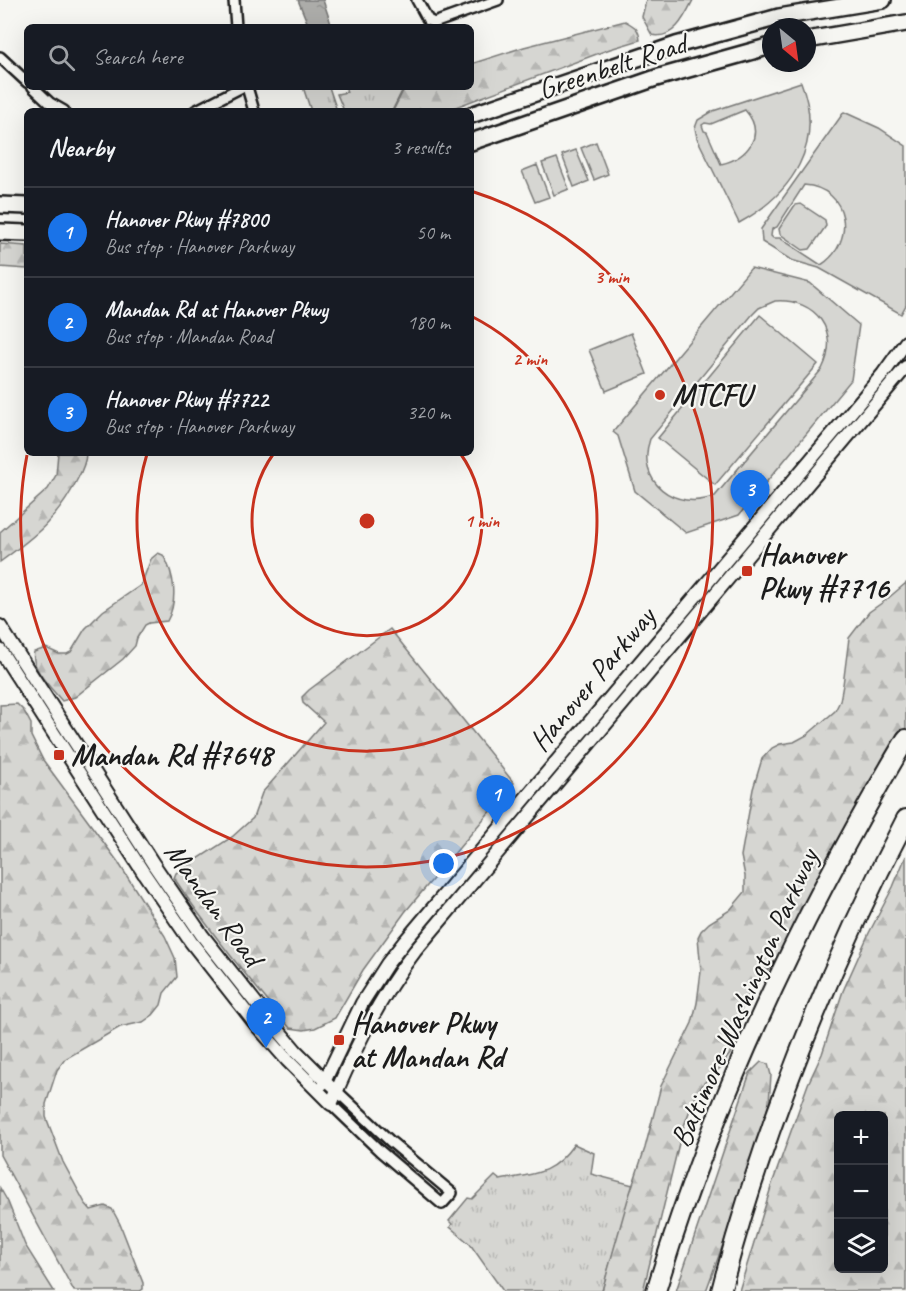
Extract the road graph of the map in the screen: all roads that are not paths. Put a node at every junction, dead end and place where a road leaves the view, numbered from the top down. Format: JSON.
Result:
{"nodes":[{"id":1,"x":234,"y":0,"type":"edge"},
{"id":2,"x":417,"y":0,"type":"edge"},
{"id":3,"x":498,"y":0,"type":"edge"},
{"id":4,"x":883,"y":0,"type":"edge"},
{"id":5,"x":906,"y":23,"type":"edge"},
{"id":6,"x":236,"y":24,"type":"edge"},
{"id":7,"x":816,"y":38,"type":"edge"},
{"id":8,"x":762,"y":49,"type":"edge"},
{"id":9,"x":0,"y":57,"type":"edge"},
{"id":10,"x":24,"y":78,"type":"edge"},
{"id":11,"x":36,"y":90,"type":"edge"},
{"id":12,"x":236,"y":90,"type":"edge"},
{"id":13,"x":248,"y":90,"type":"edge"},
{"id":14,"x":59,"y":108,"type":"edge"},
{"id":15,"x":201,"y":108,"type":"edge"},
{"id":16,"x":253,"y":108,"type":"edge"},
{"id":17,"x":474,"y":114,"type":"edge"},
{"id":18,"x":474,"y":141,"type":"edge"},
{"id":19,"x":0,"y":205,"type":"edge"},
{"id":20,"x":24,"y":206,"type":"edge"},
{"id":21,"x":0,"y":232,"type":"edge"},
{"id":22,"x":24,"y":233,"type":"edge"},
{"id":23,"x":906,"y":342,"type":"edge"},
{"id":24,"x":906,"y":367,"type":"edge"},
{"id":25,"x":0,"y":626,"type":"edge"},
{"id":26,"x":0,"y":650,"type":"edge"},
{"id":27,"x":906,"y":739,"type":"edge"},
{"id":28,"x":906,"y":819,"type":"edge"},
{"id":29,"x":325,"y":1080,"type":"junction"},
{"id":30,"x":336,"y":1091,"type":"junction"},
{"id":31,"x":319,"y":1093,"type":"junction"},
{"id":32,"x":331,"y":1104,"type":"junction"},
{"id":33,"x":656,"y":1291,"type":"edge"},
{"id":34,"x":721,"y":1291,"type":"edge"}],
"edges":[{"from":1,"to":6,"type":"street"},
{"from":2,"to":3,"type":"street"},
{"from":4,"to":17,"type":"main road","name":"Greenbelt Road"},
{"from":5,"to":7,"type":"main road"},
{"from":8,"to":18,"type":"main road","name":"Greenbelt Road"},
{"from":9,"to":10,"type":"street"},
{"from":11,"to":14,"type":"street"},
{"from":12,"to":15,"type":"street"},
{"from":13,"to":16,"type":"street"},
{"from":19,"to":20,"type":"main road"},
{"from":21,"to":22,"type":"main road"},
{"from":23,"to":29,"type":"street","name":"Hanover Parkway"},
{"from":24,"to":30,"type":"street","name":"Hanover Parkway"},
{"from":25,"to":29,"type":"street","name":"Mandan Road"},
{"from":26,"to":31,"type":"street","name":"Mandan Road"},
{"from":27,"to":33,"type":"highway","name":"Baltimore-Washington Parkway"},
{"from":28,"to":34,"type":"highway"},
{"from":29,"to":30,"type":"street","name":"Mandan Road"},
{"from":29,"to":31,"type":"street","name":"Hanover Parkway"},
{"from":30,"to":32,"type":"street","name":"Hanover Parkway"},
{"from":30,"to":32,"type":"street","name":"Mandan Road"},
{"from":31,"to":32,"type":"street","name":"Mandan Road"}]}
